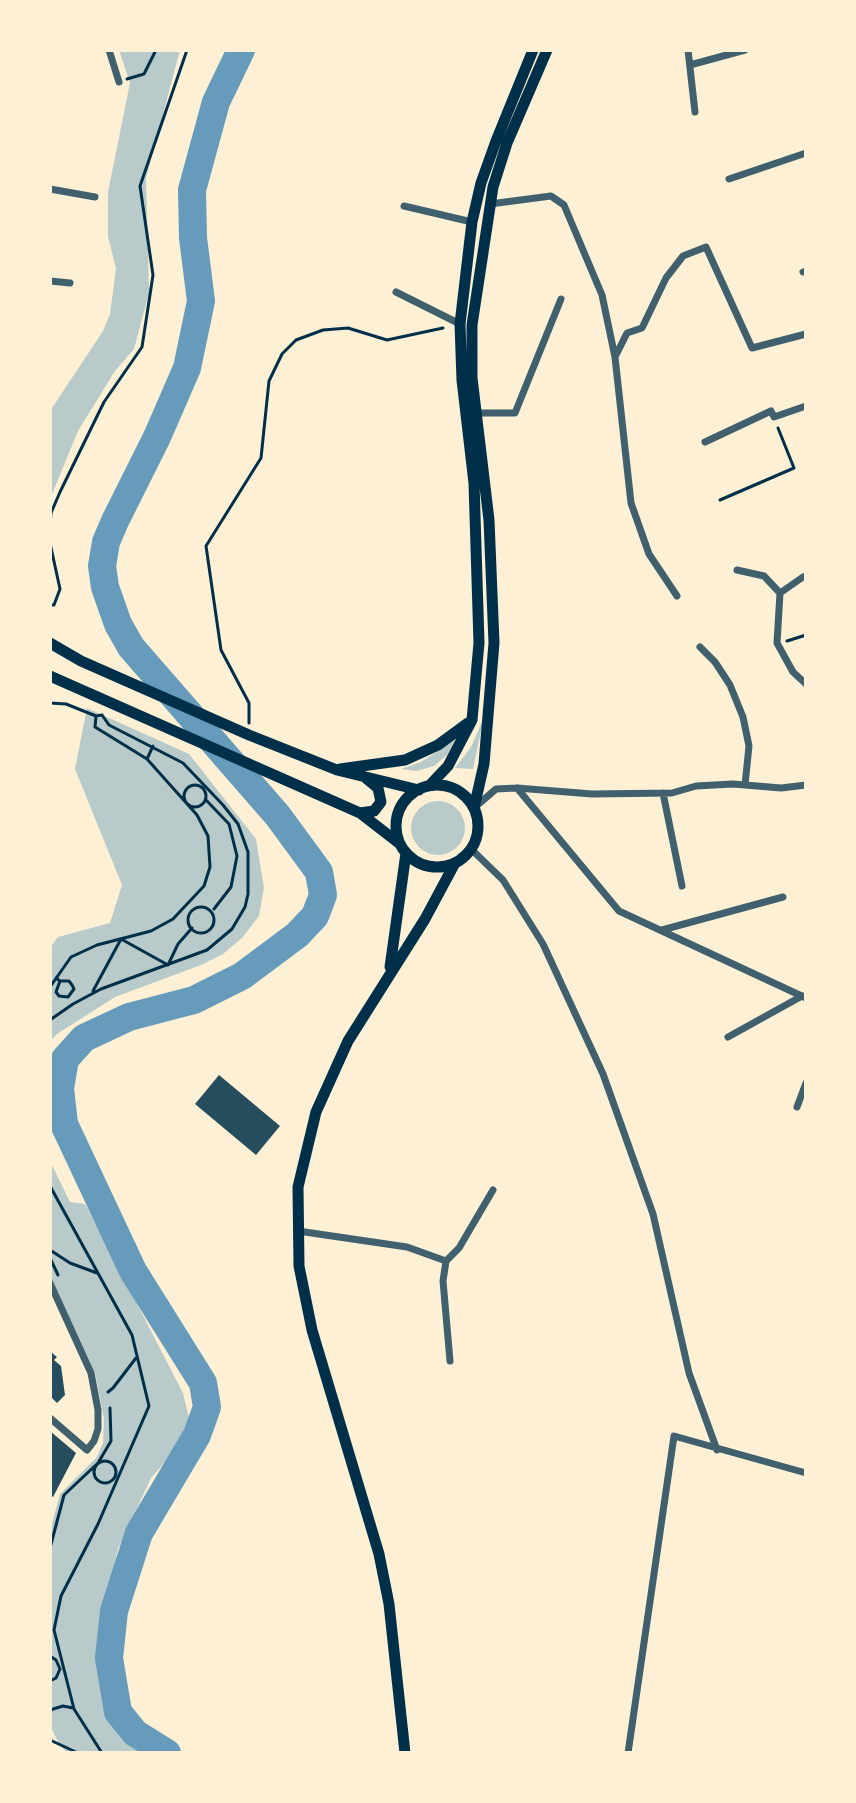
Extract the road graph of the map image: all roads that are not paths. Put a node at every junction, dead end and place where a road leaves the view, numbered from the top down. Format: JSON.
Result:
{"nodes":[{"id":1,"x":109,"y":50,"type":"edge"},
{"id":2,"x":533,"y":50,"type":"edge"},
{"id":3,"x":547,"y":50,"type":"edge"},
{"id":4,"x":688,"y":50,"type":"edge"},
{"id":5,"x":745,"y":50,"type":"edge"},
{"id":6,"x":690,"y":65,"type":"junction"},
{"id":7,"x":119,"y":82,"type":"road end"},
{"id":8,"x":695,"y":112,"type":"dead end"},
{"id":9,"x":806,"y":153,"type":"edge"},
{"id":10,"x":729,"y":179,"type":"dead end"},
{"id":11,"x":50,"y":189,"type":"edge"},
{"id":12,"x":95,"y":197,"type":"dead end"},
{"id":13,"x":490,"y":204,"type":"junction"},
{"id":14,"x":404,"y":206,"type":"dead end"},
{"id":15,"x":472,"y":222,"type":"junction"},
{"id":16,"x":50,"y":281,"type":"edge"},
{"id":17,"x":70,"y":283,"type":"dead end"},
{"id":18,"x":396,"y":292,"type":"dead end"},
{"id":19,"x":561,"y":299,"type":"dead end"},
{"id":20,"x":460,"y":324,"type":"junction"},
{"id":21,"x":806,"y":334,"type":"edge"},
{"id":22,"x":615,"y":357,"type":"junction"},
{"id":23,"x":806,"y":406,"type":"edge"},
{"id":24,"x":476,"y":413,"type":"junction"},
{"id":25,"x":705,"y":442,"type":"dead end"},
{"id":26,"x":737,"y":570,"type":"dead end"},
{"id":27,"x":803,"y":577,"type":"dead end"},
{"id":28,"x":780,"y":593,"type":"junction"},
{"id":29,"x":677,"y":596,"type":"dead end"},
{"id":30,"x":50,"y":643,"type":"edge"},
{"id":31,"x":700,"y":647,"type":"dead end"},
{"id":32,"x":50,"y":676,"type":"edge"},
{"id":33,"x":806,"y":684,"type":"edge"},
{"id":34,"x":472,"y":720,"type":"junction"},
{"id":35,"x":337,"y":770,"type":"junction"},
{"id":36,"x":365,"y":778,"type":"junction"},
{"id":37,"x":745,"y":785,"type":"junction"},
{"id":38,"x":806,"y":785,"type":"edge"},
{"id":39,"x":424,"y":788,"type":"junction"},
{"id":40,"x":517,"y":788,"type":"junction"},
{"id":41,"x":663,"y":793,"type":"junction"},
{"id":42,"x":474,"y":808,"type":"junction"},
{"id":43,"x":360,"y":813,"type":"junction"},
{"id":44,"x":403,"y":849,"type":"junction"},
{"id":45,"x":471,"y":849,"type":"junction"},
{"id":46,"x":455,"y":863,"type":"junction"},
{"id":47,"x":682,"y":886,"type":"dead end"},
{"id":48,"x":783,"y":897,"type":"dead end"},
{"id":49,"x":661,"y":930,"type":"junction"},
{"id":50,"x":390,"y":971,"type":"junction"},
{"id":51,"x":804,"y":997,"type":"edge"},
{"id":52,"x":728,"y":1037,"type":"dead end"},
{"id":53,"x":806,"y":1083,"type":"edge"},
{"id":54,"x":797,"y":1107,"type":"dead end"},
{"id":55,"x":493,"y":1190,"type":"dead end"},
{"id":56,"x":298,"y":1231,"type":"junction"},
{"id":57,"x":446,"y":1261,"type":"junction"},
{"id":58,"x":50,"y":1283,"type":"edge"},
{"id":59,"x":450,"y":1361,"type":"dead end"},
{"id":60,"x":50,"y":1418,"type":"edge"},
{"id":61,"x":717,"y":1450,"type":"junction"},
{"id":62,"x":806,"y":1473,"type":"edge"},
{"id":63,"x":405,"y":1753,"type":"edge"},
{"id":64,"x":628,"y":1753,"type":"edge"}],
"edges":[{"from":1,"to":7,"type":"street"},
{"from":2,"to":15,"type":"main road"},
{"from":3,"to":13,"type":"main road"},
{"from":4,"to":6,"type":"street"},
{"from":5,"to":6,"type":"street"},
{"from":6,"to":8,"type":"street"},
{"from":9,"to":10,"type":"street"},
{"from":11,"to":12,"type":"street"},
{"from":13,"to":22,"type":"street"},
{"from":13,"to":24,"type":"main road"},
{"from":14,"to":15,"type":"street"},
{"from":15,"to":20,"type":"main road"},
{"from":16,"to":17,"type":"street"},
{"from":18,"to":20,"type":"street"},
{"from":19,"to":24,"type":"street"},
{"from":20,"to":34,"type":"main road"},
{"from":21,"to":22,"type":"street"},
{"from":22,"to":29,"type":"street"},
{"from":23,"to":25,"type":"street"},
{"from":24,"to":42,"type":"main road"},
{"from":26,"to":28,"type":"street"},
{"from":27,"to":28,"type":"street"},
{"from":28,"to":33,"type":"street"},
{"from":30,"to":35,"type":"main road"},
{"from":31,"to":37,"type":"street"},
{"from":32,"to":43,"type":"main road"},
{"from":34,"to":35,"type":"main road"},
{"from":34,"to":39,"type":"main road"},
{"from":35,"to":36,"type":"main road"},
{"from":36,"to":39,"type":"main road"},
{"from":36,"to":43,"type":"main road"},
{"from":37,"to":38,"type":"street"},
{"from":37,"to":41,"type":"street"},
{"from":39,"to":42,"type":"main road"},
{"from":39,"to":44,"type":"main road"},
{"from":40,"to":41,"type":"street"},
{"from":40,"to":42,"type":"street"},
{"from":40,"to":49,"type":"street"},
{"from":41,"to":47,"type":"street"},
{"from":42,"to":45,"type":"main road"},
{"from":43,"to":44,"type":"main road"},
{"from":44,"to":46,"type":"main road"},
{"from":44,"to":50,"type":"main road"},
{"from":45,"to":46,"type":"main road"},
{"from":45,"to":61,"type":"street"},
{"from":46,"to":50,"type":"main road"},
{"from":48,"to":49,"type":"street"},
{"from":49,"to":51,"type":"street"},
{"from":50,"to":56,"type":"main road"},
{"from":51,"to":52,"type":"street"},
{"from":53,"to":54,"type":"street"},
{"from":55,"to":57,"type":"street"},
{"from":56,"to":57,"type":"street"},
{"from":56,"to":63,"type":"main road"},
{"from":57,"to":59,"type":"street"},
{"from":58,"to":60,"type":"street"},
{"from":61,"to":62,"type":"street"},
{"from":61,"to":64,"type":"street"}]}
